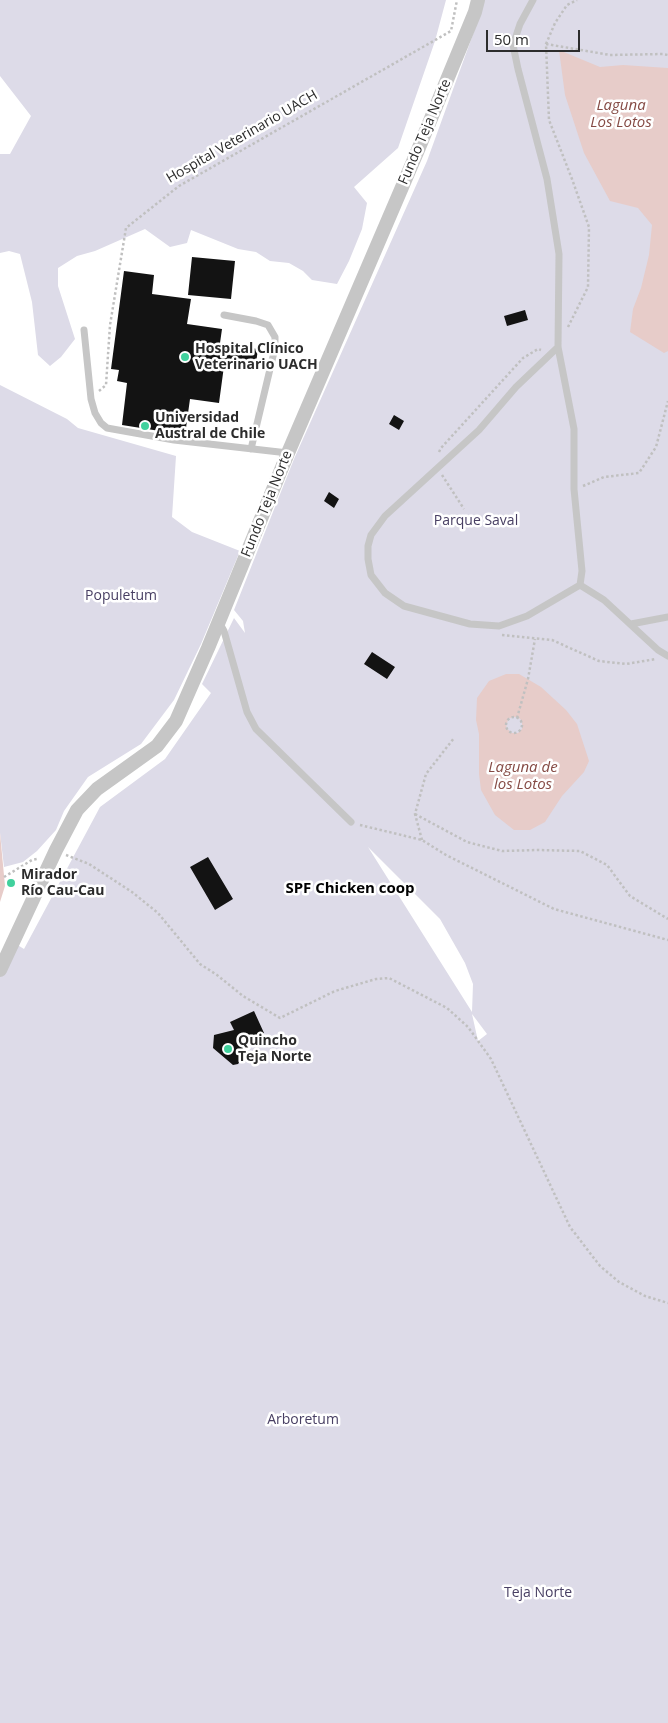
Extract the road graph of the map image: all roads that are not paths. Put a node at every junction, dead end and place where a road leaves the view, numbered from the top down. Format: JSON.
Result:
{"nodes":[{"id":1,"x":478,"y":0,"type":"edge"},
{"id":2,"x":533,"y":0,"type":"edge"},
{"id":3,"x":224,"y":315,"type":"dead end"},
{"id":4,"x":84,"y":330,"type":"dead end"},
{"id":5,"x":558,"y":347,"type":"junction"},
{"id":6,"x":251,"y":450,"type":"junction"},
{"id":7,"x":288,"y":454,"type":"junction"},
{"id":8,"x":580,"y":585,"type":"junction"},
{"id":9,"x":668,"y":618,"type":"edge"},
{"id":10,"x":218,"y":622,"type":"junction"},
{"id":11,"x":631,"y":624,"type":"junction"},
{"id":12,"x":667,"y":656,"type":"edge"},
{"id":13,"x":351,"y":822,"type":"road end"},
{"id":14,"x":0,"y":970,"type":"edge"}],
"edges":[{"from":1,"to":7,"type":"street","name":"Fundo Teja Norte"},
{"from":2,"to":5,"type":"lane"},
{"from":3,"to":6,"type":"lane"},
{"from":4,"to":6,"type":"lane"},
{"from":5,"to":8,"type":"lane"},
{"from":5,"to":8,"type":"lane"},
{"from":6,"to":7,"type":"lane"},
{"from":7,"to":10,"type":"street","name":"Fundo Teja Norte"},
{"from":8,"to":11,"type":"lane"},
{"from":9,"to":11,"type":"lane"},
{"from":10,"to":13,"type":"lane"},
{"from":10,"to":14,"type":"street","name":"Fundo Teja Norte"},
{"from":11,"to":12,"type":"lane"}]}
